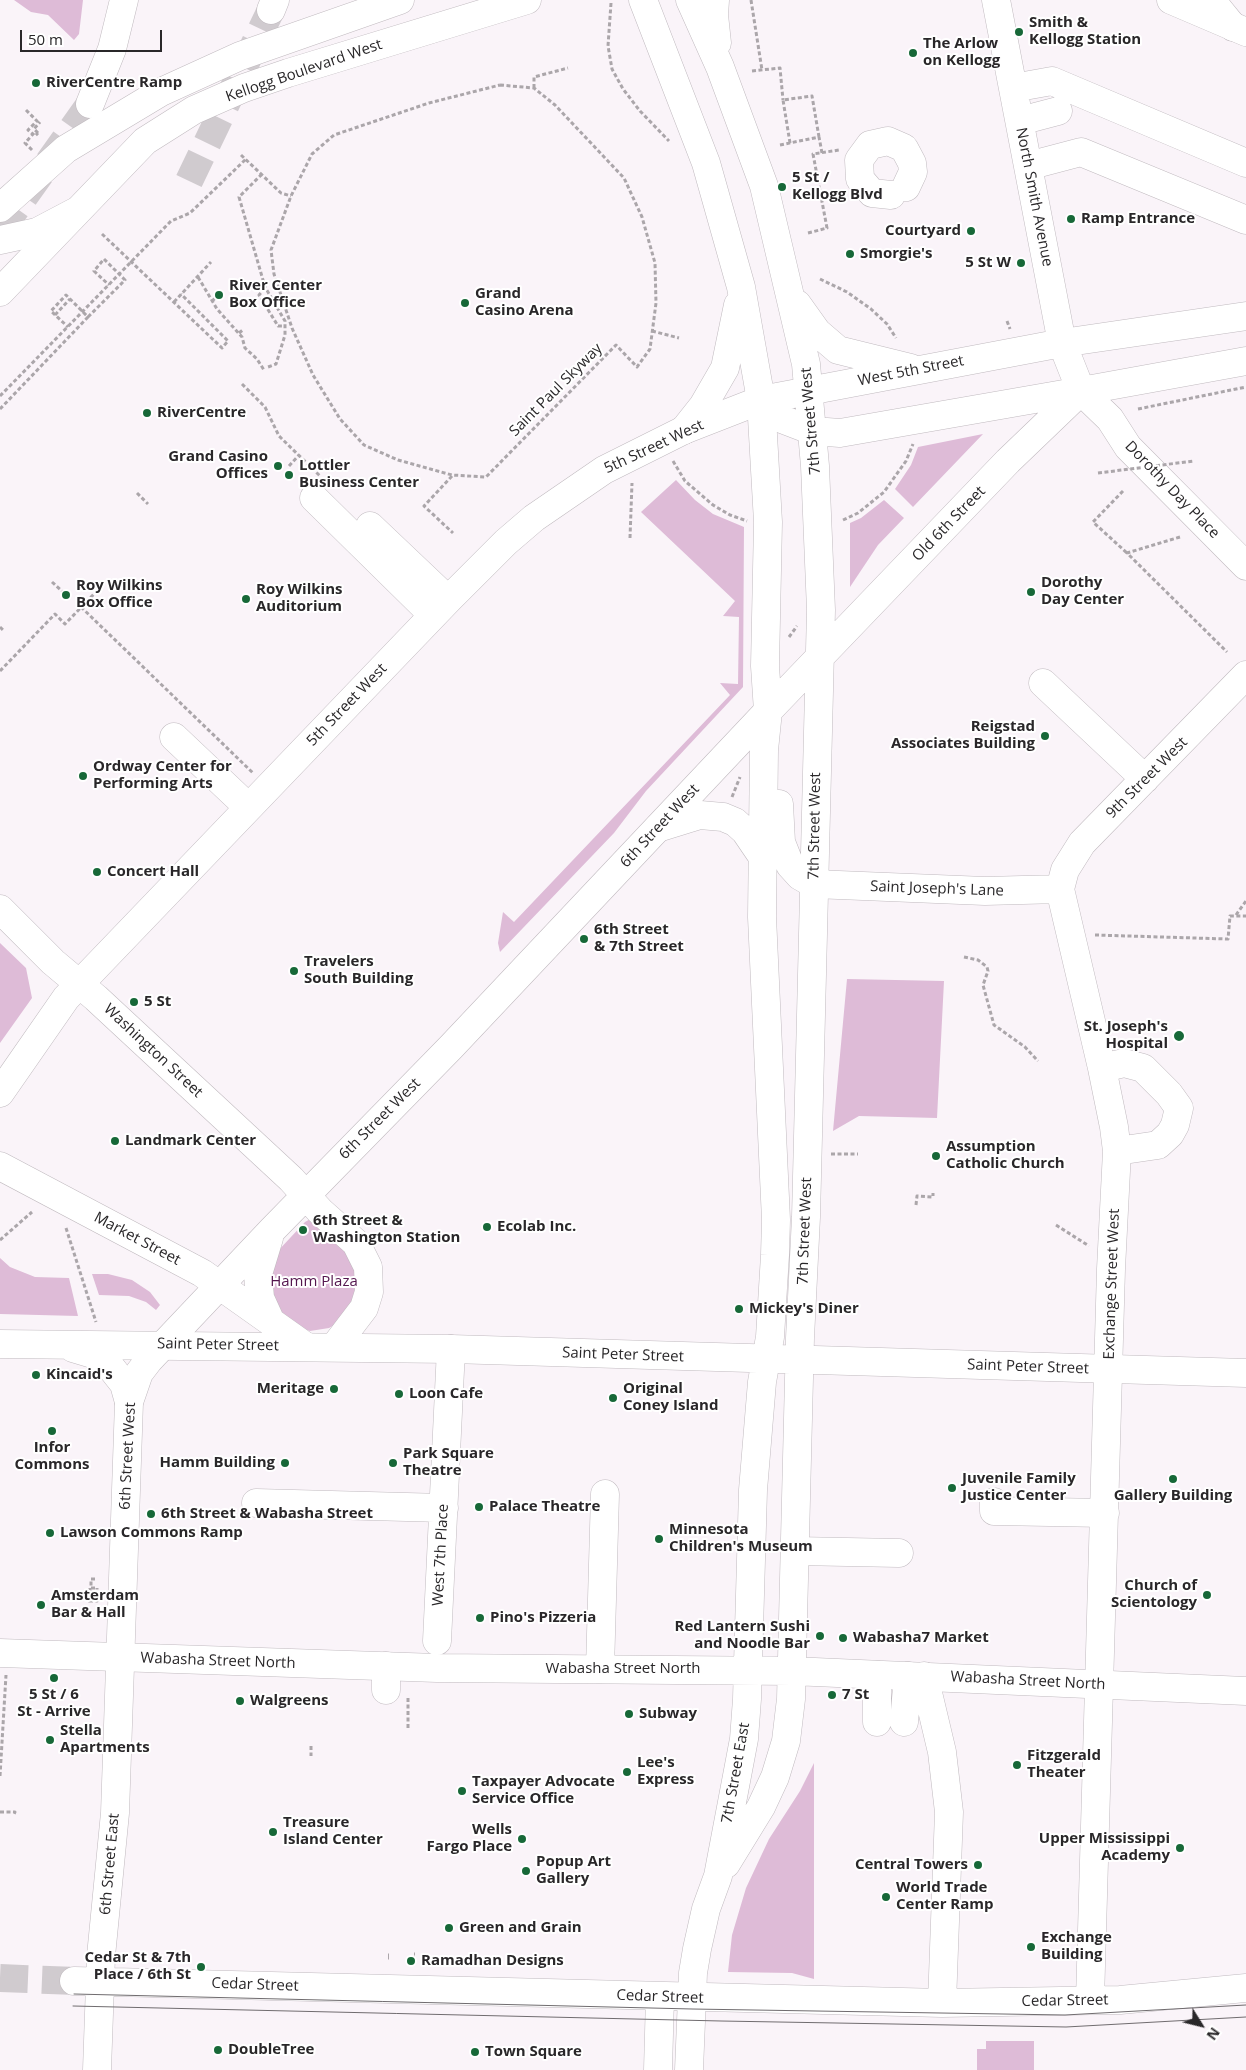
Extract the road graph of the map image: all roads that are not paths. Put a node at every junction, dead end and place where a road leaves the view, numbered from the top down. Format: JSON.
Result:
{"nodes":[{"id":1,"x":124,"y":0,"type":"edge"},
{"id":2,"x":400,"y":0,"type":"edge"},
{"id":3,"x":527,"y":0,"type":"edge"},
{"id":4,"x":643,"y":0,"type":"edge"},
{"id":5,"x":690,"y":0,"type":"edge"},
{"id":6,"x":715,"y":0,"type":"edge"},
{"id":7,"x":1171,"y":0,"type":"edge"},
{"id":8,"x":1211,"y":0,"type":"edge"},
{"id":9,"x":1001,"y":6,"type":"edge"},
{"id":10,"x":1239,"y":29,"type":"edge"},
{"id":11,"x":720,"y":67,"type":"junction"},
{"id":12,"x":1014,"y":88,"type":"junction"},
{"id":13,"x":90,"y":104,"type":"tunnel mouth"},
{"id":14,"x":1058,"y":111,"type":"dead end"},
{"id":15,"x":1020,"y":121,"type":"junction"},
{"id":16,"x":870,"y":145,"type":"joint"},
{"id":17,"x":1246,"y":163,"type":"edge"},
{"id":18,"x":1028,"y":166,"type":"junction"},
{"id":19,"x":0,"y":208,"type":"edge"},
{"id":20,"x":75,"y":212,"type":"junction"},
{"id":21,"x":1246,"y":220,"type":"edge"},
{"id":22,"x":0,"y":240,"type":"edge"},
{"id":23,"x":741,"y":287,"type":"junction"},
{"id":24,"x":0,"y":292,"type":"edge"},
{"id":25,"x":789,"y":292,"type":"junction"},
{"id":26,"x":1246,"y":316,"type":"edge"},
{"id":27,"x":1062,"y":343,"type":"junction"},
{"id":28,"x":1246,"y":361,"type":"edge"},
{"id":29,"x":915,"y":370,"type":"junction"},
{"id":30,"x":1080,"y":390,"type":"junction"},
{"id":31,"x":810,"y":391,"type":"junction"},
{"id":32,"x":761,"y":400,"type":"junction"},
{"id":33,"x":684,"y":430,"type":"junction"},
{"id":34,"x":813,"y":431,"type":"junction"},
{"id":35,"x":314,"y":498,"type":"dead end"},
{"id":36,"x":370,"y":526,"type":"dead end"},
{"id":37,"x":1246,"y":566,"type":"edge"},
{"id":38,"x":440,"y":607,"type":"junction"},
{"id":39,"x":820,"y":659,"type":"junction"},
{"id":40,"x":1246,"y":675,"type":"edge"},
{"id":41,"x":1043,"y":683,"type":"dead end"},
{"id":42,"x":768,"y":711,"type":"junction"},
{"id":43,"x":174,"y":737,"type":"dead end"},
{"id":44,"x":764,"y":750,"type":"junction"},
{"id":45,"x":1145,"y":779,"type":"junction"},
{"id":46,"x":248,"y":807,"type":"junction"},
{"id":47,"x":658,"y":828,"type":"junction"},
{"id":48,"x":762,"y":856,"type":"junction"},
{"id":49,"x":814,"y":884,"type":"junction"},
{"id":50,"x":1060,"y":889,"type":"junction"},
{"id":51,"x":0,"y":909,"type":"edge"},
{"id":52,"x":78,"y":984,"type":"junction"},
{"id":53,"x":1102,"y":1068,"type":"junction"},
{"id":54,"x":0,"y":1093,"type":"edge"},
{"id":55,"x":1117,"y":1151,"type":"junction"},
{"id":56,"x":0,"y":1166,"type":"edge"},
{"id":57,"x":306,"y":1195,"type":"junction"},
{"id":58,"x":272,"y":1230,"type":"junction"},
{"id":59,"x":221,"y":1286,"type":"junction"},
{"id":60,"x":270,"y":1320,"type":"junction"},
{"id":61,"x":0,"y":1344,"type":"edge"},
{"id":62,"x":62,"y":1344,"type":"junction"},
{"id":63,"x":165,"y":1344,"type":"junction"},
{"id":64,"x":305,"y":1346,"type":"junction"},
{"id":65,"x":335,"y":1346,"type":"junction"},
{"id":66,"x":451,"y":1349,"type":"junction"},
{"id":67,"x":767,"y":1360,"type":"junction"},
{"id":68,"x":800,"y":1360,"type":"junction"},
{"id":69,"x":1109,"y":1369,"type":"junction"},
{"id":70,"x":1246,"y":1373,"type":"edge"},
{"id":71,"x":129,"y":1402,"type":"junction"},
{"id":72,"x":605,"y":1494,"type":"dead end"},
{"id":73,"x":994,"y":1502,"type":"dead end"},
{"id":74,"x":256,"y":1503,"type":"dead end"},
{"id":75,"x":444,"y":1508,"type":"junction"},
{"id":76,"x":1105,"y":1513,"type":"junction"},
{"id":77,"x":795,"y":1551,"type":"junction"},
{"id":78,"x":899,"y":1553,"type":"dead end"},
{"id":79,"x":437,"y":1641,"type":"dead end"},
{"id":80,"x":120,"y":1657,"type":"junction"},
{"id":81,"x":3,"y":1663,"type":"edge"},
{"id":82,"x":600,"y":1669,"type":"junction"},
{"id":83,"x":748,"y":1670,"type":"junction"},
{"id":84,"x":792,"y":1671,"type":"junction"},
{"id":85,"x":877,"y":1674,"type":"junction"},
{"id":86,"x":916,"y":1676,"type":"junction"},
{"id":87,"x":1100,"y":1684,"type":"junction"},
{"id":88,"x":1246,"y":1691,"type":"edge"},
{"id":89,"x":877,"y":1722,"type":"dead end"},
{"id":90,"x":904,"y":1722,"type":"dead end"},
{"id":91,"x":718,"y":1876,"type":"junction"},
{"id":92,"x":87,"y":1980,"type":"junction"},
{"id":93,"x":1246,"y":1988,"type":"edge"},
{"id":94,"x":660,"y":1997,"type":"junction"},
{"id":95,"x":692,"y":1998,"type":"junction"},
{"id":96,"x":1090,"y":2000,"type":"junction"},
{"id":97,"x":942,"y":2004,"type":"junction"},
{"id":98,"x":97,"y":2070,"type":"edge"},
{"id":99,"x":658,"y":2070,"type":"edge"},
{"id":100,"x":689,"y":2070,"type":"edge"}],
"edges":[{"from":1,"to":13,"type":"main road"},
{"from":2,"to":19,"type":"main road"},
{"from":3,"to":20,"type":"main road","name":"Kellogg Boulevard West"},
{"from":4,"to":23,"type":"main road","name":"7th Street West"},
{"from":5,"to":11,"type":"main road","name":"7th Street West"},
{"from":6,"to":11,"type":"main road"},
{"from":7,"to":10,"type":"main road"},
{"from":8,"to":10,"type":"main road"},
{"from":9,"to":12,"type":"main road","name":"North Smith Avenue"},
{"from":11,"to":25,"type":"main road","name":"7th Street West"},
{"from":12,"to":15,"type":"main road","name":"North Smith Avenue"},
{"from":12,"to":17,"type":"main road"},
{"from":14,"to":15,"type":"main road"},
{"from":15,"to":18,"type":"main road","name":"North Smith Avenue"},
{"from":16,"to":16,"type":"main road"},
{"from":18,"to":21,"type":"main road"},
{"from":18,"to":27,"type":"main road","name":"North Smith Avenue"},
{"from":20,"to":22,"type":"main road"},
{"from":20,"to":24,"type":"main road","name":"Kellogg Boulevard West"},
{"from":23,"to":32,"type":"main road","name":"7th Street West"},
{"from":23,"to":33,"type":"main road"},
{"from":25,"to":29,"type":"main road"},
{"from":25,"to":31,"type":"main road","name":"7th Street West"},
{"from":26,"to":27,"type":"main road","name":"West 5th Street"},
{"from":27,"to":29,"type":"main road","name":"West 5th Street"},
{"from":27,"to":30,"type":"main road","name":"North Smith Avenue"},
{"from":28,"to":30,"type":"main road"},
{"from":29,"to":31,"type":"main road","name":"West 5th Street"},
{"from":30,"to":34,"type":"main road"},
{"from":30,"to":37,"type":"main road","name":"Dorothy Day Place"},
{"from":30,"to":39,"type":"main road","name":"Old 6th Street"},
{"from":31,"to":32,"type":"main road","name":"West 5th Street"},
{"from":31,"to":34,"type":"main road","name":"7th Street West"},
{"from":32,"to":33,"type":"main road","name":"5th Street West"},
{"from":32,"to":34,"type":"main road"},
{"from":32,"to":42,"type":"main road","name":"7th Street West"},
{"from":33,"to":38,"type":"main road","name":"5th Street West"},
{"from":34,"to":39,"type":"main road","name":"7th Street West"},
{"from":35,"to":38,"type":"main road"},
{"from":36,"to":38,"type":"main road"},
{"from":38,"to":46,"type":"main road","name":"5th Street West"},
{"from":39,"to":42,"type":"main road","name":"6th Street West"},
{"from":39,"to":49,"type":"main road","name":"7th Street West"},
{"from":40,"to":45,"type":"main road","name":"9th Street West"},
{"from":41,"to":45,"type":"main road"},
{"from":42,"to":44,"type":"main road","name":"7th Street West"},
{"from":42,"to":47,"type":"main road","name":"6th Street West"},
{"from":43,"to":46,"type":"main road"},
{"from":44,"to":48,"type":"main road","name":"7th Street West"},
{"from":44,"to":49,"type":"main road"},
{"from":45,"to":50,"type":"main road","name":"9th Street West"},
{"from":46,"to":52,"type":"main road","name":"5th Street West"},
{"from":47,"to":48,"type":"main road"},
{"from":47,"to":57,"type":"main road","name":"6th Street West"},
{"from":48,"to":67,"type":"main road","name":"7th Street West"},
{"from":49,"to":50,"type":"main road","name":"Saint Joseph's Lane"},
{"from":49,"to":68,"type":"main road","name":"7th Street West"},
{"from":50,"to":53,"type":"main road","name":"Exchange Street West"},
{"from":51,"to":52,"type":"main road","name":"Washington Street"},
{"from":52,"to":54,"type":"main road","name":"5th Street West"},
{"from":52,"to":57,"type":"main road","name":"Washington Street"},
{"from":53,"to":55,"type":"main road","name":"Exchange Street West"},
{"from":53,"to":55,"type":"main road"},
{"from":55,"to":69,"type":"main road","name":"Exchange Street West"},
{"from":56,"to":59,"type":"main road","name":"Market Street"},
{"from":57,"to":58,"type":"main road","name":"6th Street West"},
{"from":57,"to":65,"type":"main road"},
{"from":58,"to":59,"type":"main road","name":"6th Street West"},
{"from":58,"to":60,"type":"main road","name":"Market Street"},
{"from":59,"to":60,"type":"main road","name":"Market Street"},
{"from":59,"to":63,"type":"main road","name":"6th Street West"},
{"from":60,"to":64,"type":"main road","name":"Market Street"},
{"from":61,"to":62,"type":"main road","name":"Saint Peter Street"},
{"from":62,"to":63,"type":"main road","name":"Saint Peter Street"},
{"from":62,"to":71,"type":"main road"},
{"from":63,"to":64,"type":"main road","name":"Saint Peter Street"},
{"from":63,"to":71,"type":"main road","name":"6th Street West"},
{"from":64,"to":65,"type":"main road","name":"Saint Peter Street"},
{"from":65,"to":66,"type":"main road","name":"Saint Peter Street"},
{"from":66,"to":67,"type":"main road","name":"Saint Peter Street"},
{"from":66,"to":75,"type":"main road","name":"West 7th Place"},
{"from":67,"to":68,"type":"main road","name":"Saint Peter Street"},
{"from":67,"to":83,"type":"main road","name":"7th Street West"},
{"from":68,"to":69,"type":"main road","name":"Saint Peter Street"},
{"from":68,"to":77,"type":"main road","name":"7th Street West"},
{"from":69,"to":70,"type":"main road","name":"Saint Peter Street"},
{"from":69,"to":76,"type":"main road","name":"Exchange Street West"},
{"from":71,"to":80,"type":"main road","name":"6th Street West"},
{"from":72,"to":82,"type":"main road"},
{"from":73,"to":76,"type":"main road"},
{"from":74,"to":75,"type":"main road"},
{"from":75,"to":79,"type":"main road","name":"West 7th Place"},
{"from":76,"to":87,"type":"main road","name":"Exchange Street West"},
{"from":77,"to":78,"type":"main road"},
{"from":77,"to":84,"type":"main road","name":"7th Street West"},
{"from":80,"to":81,"type":"main road","name":"Wabasha Street North"},
{"from":80,"to":82,"type":"main road","name":"Wabasha Street North"},
{"from":80,"to":92,"type":"main road","name":"6th Street East"},
{"from":82,"to":83,"type":"main road","name":"Wabasha Street North"},
{"from":83,"to":84,"type":"main road","name":"Wabasha Street North"},
{"from":83,"to":91,"type":"main road","name":"7th Street East"},
{"from":84,"to":85,"type":"main road","name":"Wabasha Street North"},
{"from":84,"to":91,"type":"main road","name":"7th Street East"},
{"from":85,"to":86,"type":"main road","name":"Wabasha Street North"},
{"from":85,"to":89,"type":"main road"},
{"from":86,"to":87,"type":"main road","name":"Wabasha Street North"},
{"from":86,"to":90,"type":"main road"},
{"from":86,"to":97,"type":"main road"},
{"from":87,"to":88,"type":"main road","name":"Wabasha Street North"},
{"from":87,"to":96,"type":"main road","name":"Exchange Street West"},
{"from":91,"to":95,"type":"main road","name":"7th Street East"},
{"from":92,"to":94,"type":"main road","name":"Cedar Street"},
{"from":92,"to":98,"type":"main road","name":"6th Street East"},
{"from":93,"to":96,"type":"main road","name":"Cedar Street"},
{"from":94,"to":95,"type":"main road","name":"Cedar Street"},
{"from":94,"to":99,"type":"main road"},
{"from":95,"to":97,"type":"main road","name":"Cedar Street"},
{"from":95,"to":100,"type":"main road","name":"7th Street East"},
{"from":96,"to":97,"type":"main road","name":"Cedar Street"}]}
